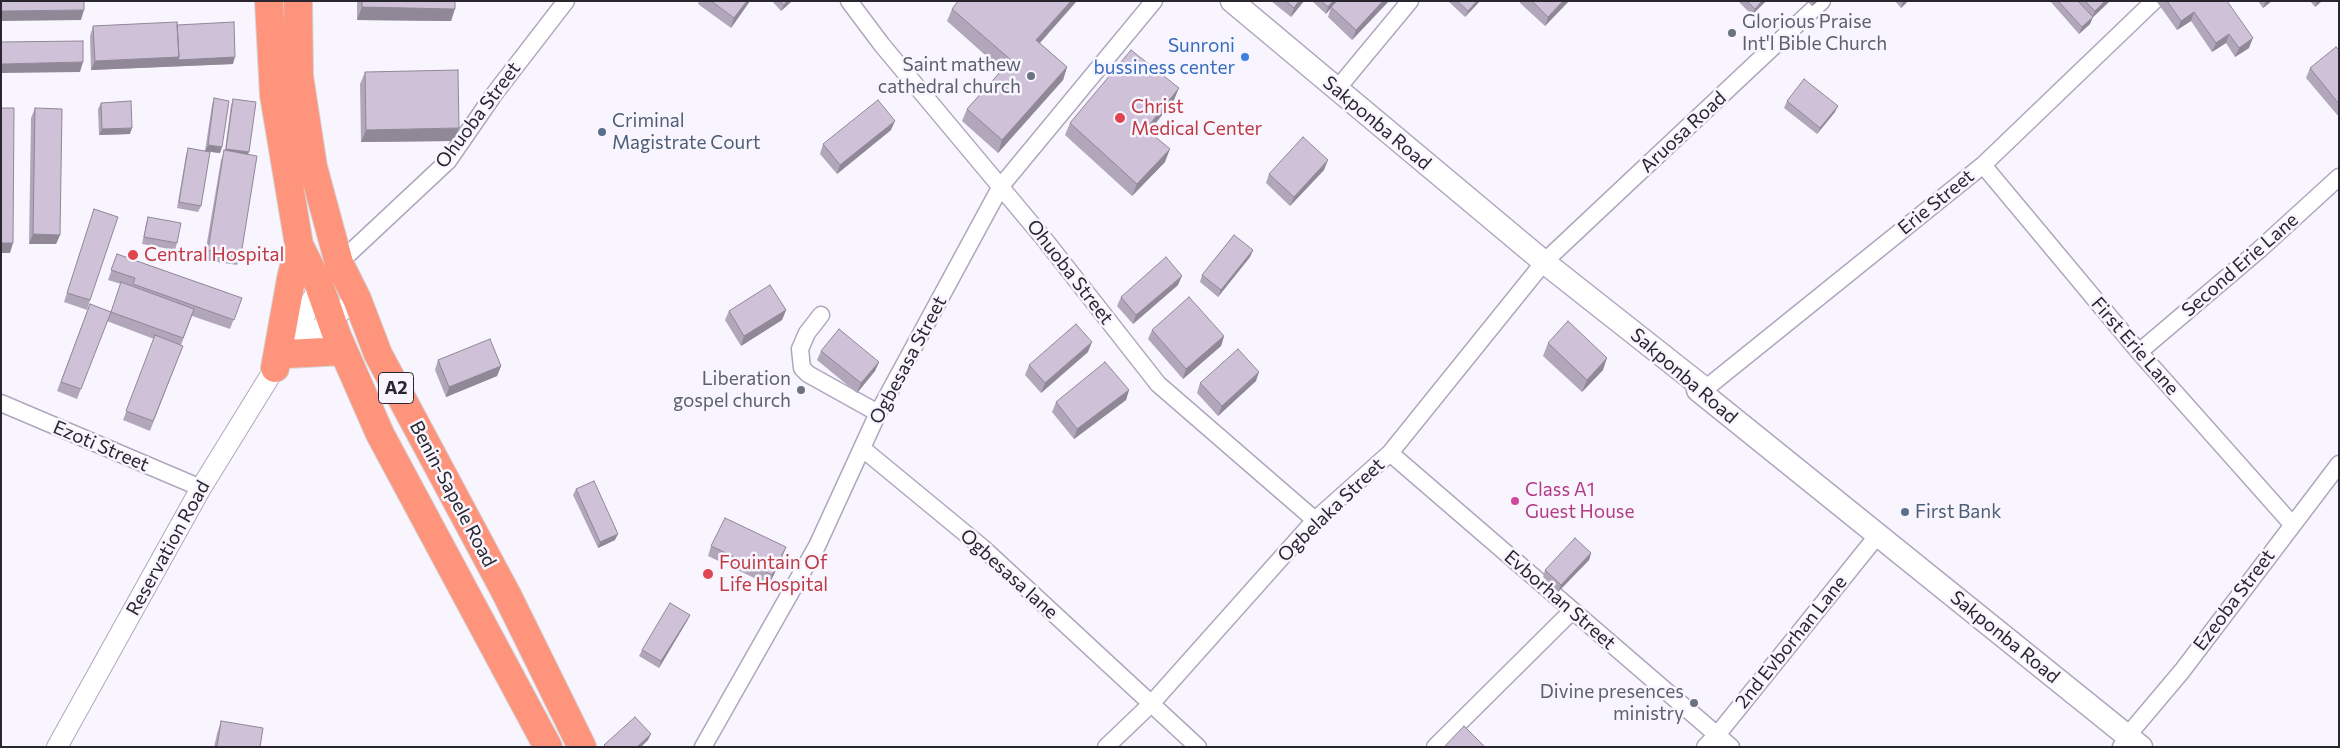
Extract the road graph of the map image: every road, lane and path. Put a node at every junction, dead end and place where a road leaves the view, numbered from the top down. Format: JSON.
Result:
{"nodes":[{"id":1,"x":269,"y":1,"type":"edge"},
{"id":2,"x":298,"y":1,"type":"edge"},
{"id":3,"x":566,"y":1,"type":"edge"},
{"id":4,"x":849,"y":1,"type":"edge"},
{"id":5,"x":1154,"y":1,"type":"edge"},
{"id":6,"x":1232,"y":1,"type":"edge"},
{"id":7,"x":1410,"y":1,"type":"edge"},
{"id":8,"x":1822,"y":1,"type":"edge"},
{"id":9,"x":2154,"y":1,"type":"edge"},
{"id":10,"x":1337,"y":89,"type":"junction"},
{"id":11,"x":1982,"y":165,"type":"junction"},
{"id":12,"x":2339,"y":177,"type":"edge"},
{"id":13,"x":1001,"y":186,"type":"junction"},
{"id":14,"x":299,"y":244,"type":"junction"},
{"id":15,"x":1544,"y":262,"type":"junction"},
{"id":16,"x":339,"y":263,"type":"junction"},
{"id":17,"x":319,"y":285,"type":"junction"},
{"id":18,"x":357,"y":299,"type":"junction"},
{"id":19,"x":821,"y":316,"type":"dead end"},
{"id":20,"x":332,"y":319,"type":"junction"},
{"id":21,"x":343,"y":351,"type":"junction"},
{"id":22,"x":2140,"y":352,"type":"junction"},
{"id":23,"x":281,"y":361,"type":"junction"},
{"id":24,"x":1705,"y":389,"type":"junction"},
{"id":25,"x":1,"y":403,"type":"edge"},
{"id":26,"x":878,"y":413,"type":"junction"},
{"id":27,"x":862,"y":449,"type":"junction"},
{"id":28,"x":1390,"y":453,"type":"junction"},
{"id":29,"x":2339,"y":464,"type":"edge"},
{"id":30,"x":201,"y":488,"type":"junction"},
{"id":31,"x":1315,"y":520,"type":"junction"},
{"id":32,"x":2292,"y":524,"type":"junction"},
{"id":33,"x":1877,"y":536,"type":"junction"},
{"id":34,"x":1572,"y":611,"type":"junction"},
{"id":35,"x":1151,"y":704,"type":"junction"},
{"id":36,"x":1717,"y":735,"type":"junction"},
{"id":37,"x":2130,"y":743,"type":"edge"},
{"id":38,"x":57,"y":747,"type":"edge"},
{"id":39,"x":548,"y":747,"type":"edge"},
{"id":40,"x":582,"y":747,"type":"edge"},
{"id":41,"x":703,"y":747,"type":"edge"},
{"id":42,"x":1106,"y":747,"type":"edge"},
{"id":43,"x":1198,"y":747,"type":"edge"},
{"id":44,"x":1435,"y":747,"type":"edge"},
{"id":45,"x":1705,"y":747,"type":"edge"},
{"id":46,"x":1731,"y":747,"type":"edge"}],
"edges":[{"from":1,"to":14,"type":"highway","name":"Benin-Sapele Road","number":"A2"},
{"from":2,"to":16,"type":"highway","name":"Benin-Sapele Road","number":"A2"},
{"from":3,"to":16,"type":"street","name":"Ohuoba Street"},
{"from":4,"to":13,"type":"street","name":"Ohuoba Street"},
{"from":5,"to":13,"type":"street","name":"Ogbesasa Street"},
{"from":6,"to":10,"type":"main road","name":"Sakponba Road"},
{"from":7,"to":10,"type":"street"},
{"from":8,"to":15,"type":"street","name":"Aruosa Road"},
{"from":9,"to":11,"type":"street","name":"Erie Street"},
{"from":10,"to":15,"type":"main road","name":"Sakponba Road"},
{"from":11,"to":22,"type":"street","name":"First Erie Lane"},
{"from":11,"to":24,"type":"street","name":"Erie Street"},
{"from":12,"to":22,"type":"street","name":"Second Erie Lane"},
{"from":13,"to":26,"type":"street","name":"Ogbesasa Street"},
{"from":13,"to":31,"type":"street","name":"Ohuoba Street"},
{"from":14,"to":17,"type":"highway","name":"Benin-Sapele Road","number":"A2"},
{"from":14,"to":23,"type":"highway"},
{"from":15,"to":24,"type":"main road","name":"Sakponba Road"},
{"from":15,"to":28,"type":"street","name":"Ogbelaka Street"},
{"from":16,"to":17,"type":"street","name":"Reservation Road"},
{"from":16,"to":18,"type":"highway","name":"Benin-Sapele Road","number":"A2"},
{"from":17,"to":20,"type":"highway","name":"Benin-Sapele Road","number":"A2"},
{"from":17,"to":23,"type":"street","name":"Reservation Road"},
{"from":18,"to":20,"type":"street","name":"Reservation Road"},
{"from":18,"to":40,"type":"highway","name":"Benin-Sapele Road","number":"A2"},
{"from":19,"to":26,"type":"street"},
{"from":20,"to":21,"type":"highway","name":"Benin-Sapele Road","number":"A2"},
{"from":20,"to":23,"type":"street","name":"Reservation Road"},
{"from":21,"to":23,"type":"highway"},
{"from":21,"to":39,"type":"highway","name":"Benin-Sapele Road","number":"A2"},
{"from":22,"to":32,"type":"street","name":"First Erie Lane"},
{"from":23,"to":30,"type":"street","name":"Reservation Road"},
{"from":24,"to":33,"type":"main road","name":"Sakponba Road"},
{"from":25,"to":30,"type":"street","name":"Ezoti Street"},
{"from":26,"to":27,"type":"street","name":"Ogbesasa Street"},
{"from":27,"to":35,"type":"street","name":"Ogbesasa lane"},
{"from":27,"to":41,"type":"street","name":"Ogbesasa Street"},
{"from":28,"to":31,"type":"street","name":"Ogbelaka Street"},
{"from":28,"to":34,"type":"street","name":"Evborhan Street"},
{"from":29,"to":32,"type":"street","name":"Ezeoba Street"},
{"from":30,"to":38,"type":"street","name":"Reservation Road"},
{"from":31,"to":35,"type":"street","name":"Ogbelaka Street"},
{"from":32,"to":37,"type":"street","name":"Ezeoba Street"},
{"from":33,"to":36,"type":"street","name":"2nd Evborhan Lane"},
{"from":33,"to":37,"type":"main road","name":"Sakponba Road"},
{"from":34,"to":36,"type":"street","name":"Evborhan Street"},
{"from":34,"to":44,"type":"street"},
{"from":35,"to":42,"type":"street","name":"Ogbelaka Street"},
{"from":35,"to":43,"type":"street","name":"Ogbesasa lane"},
{"from":36,"to":45,"type":"street","name":"2nd Evborhan Lane"},
{"from":36,"to":46,"type":"street","name":"Evborhan Street"}]}
